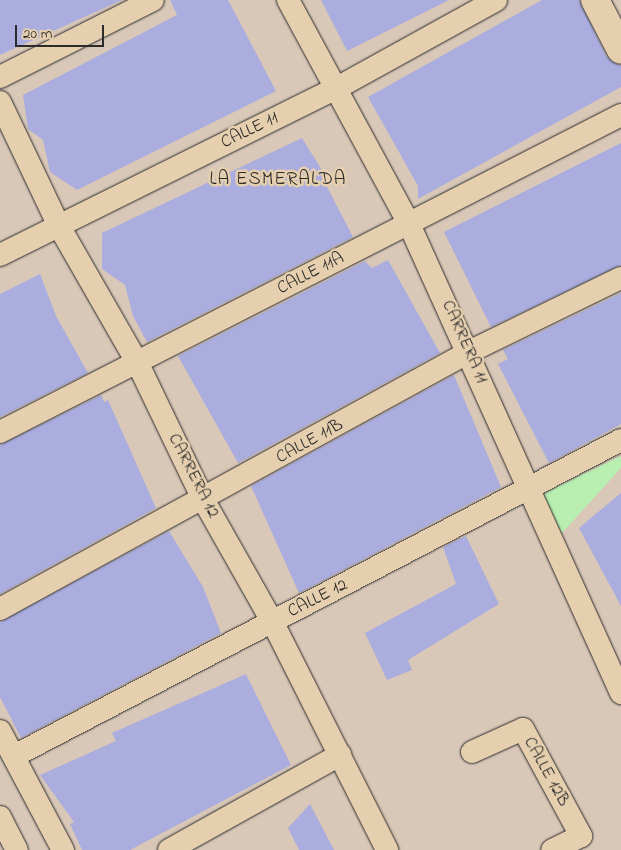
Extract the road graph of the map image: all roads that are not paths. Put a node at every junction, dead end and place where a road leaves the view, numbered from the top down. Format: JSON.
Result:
{"nodes":[{"id":1,"x":153,"y":0,"type":"edge"},
{"id":2,"x":288,"y":0,"type":"edge"},
{"id":3,"x":496,"y":0,"type":"edge"},
{"id":4,"x":595,"y":0,"type":"edge"},
{"id":5,"x":621,"y":50,"type":"edge"},
{"id":6,"x":0,"y":77,"type":"edge"},
{"id":7,"x":336,"y":89,"type":"junction"},
{"id":8,"x":0,"y":102,"type":"edge"},
{"id":9,"x":621,"y":115,"type":"edge"},
{"id":10,"x":409,"y":224,"type":"junction"},
{"id":11,"x":59,"y":226,"type":"junction"},
{"id":12,"x":0,"y":255,"type":"edge"},
{"id":13,"x":621,"y":278,"type":"edge"},
{"id":14,"x":469,"y":352,"type":"junction"},
{"id":15,"x":137,"y":362,"type":"junction"},
{"id":16,"x":0,"y":432,"type":"edge"},
{"id":17,"x":621,"y":440,"type":"edge"},
{"id":18,"x":529,"y":491,"type":"junction"},
{"id":19,"x":204,"y":501,"type":"junction"},
{"id":20,"x":0,"y":609,"type":"edge"},
{"id":21,"x":273,"y":623,"type":"junction"},
{"id":22,"x":621,"y":693,"type":"edge"},
{"id":23,"x":0,"y":731,"type":"edge"},
{"id":24,"x":472,"y":752,"type":"dead end"},
{"id":25,"x":340,"y":755,"type":"junction"},
{"id":26,"x":14,"y":756,"type":"junction"},
{"id":27,"x":0,"y":817,"type":"edge"},
{"id":28,"x":17,"y":850,"type":"edge"},
{"id":29,"x":63,"y":850,"type":"edge"},
{"id":30,"x":169,"y":850,"type":"edge"},
{"id":31,"x":387,"y":850,"type":"edge"},
{"id":32,"x":552,"y":850,"type":"edge"}],
"edges":[{"from":1,"to":6,"type":"street"},
{"from":2,"to":7,"type":"street","name":"CARRERA 11"},
{"from":3,"to":7,"type":"street","name":"CALLE 11"},
{"from":4,"to":5,"type":"street"},
{"from":7,"to":10,"type":"street","name":"CARRERA 11"},
{"from":7,"to":11,"type":"street","name":"CALLE 11"},
{"from":8,"to":11,"type":"street","name":"CARRERA 12"},
{"from":9,"to":10,"type":"street","name":"CALLE 11A"},
{"from":10,"to":14,"type":"street","name":"CARRERA 11"},
{"from":10,"to":15,"type":"street","name":"CALLE 11A"},
{"from":11,"to":12,"type":"street","name":"CALLE 11"},
{"from":11,"to":15,"type":"street","name":"CARRERA 12"},
{"from":13,"to":14,"type":"street","name":"CALLE 11B"},
{"from":14,"to":18,"type":"street","name":"CARRERA 11"},
{"from":14,"to":19,"type":"street","name":"CALLE 11B"},
{"from":15,"to":16,"type":"street","name":"CALLE 11A"},
{"from":15,"to":19,"type":"street","name":"CARRERA 12"},
{"from":17,"to":18,"type":"street","name":"CALLE 12"},
{"from":18,"to":21,"type":"street","name":"CALLE 12"},
{"from":18,"to":22,"type":"street","name":"CARRERA 11"},
{"from":19,"to":20,"type":"street","name":"CALLE 11B"},
{"from":19,"to":21,"type":"street","name":"CARRERA 12"},
{"from":21,"to":25,"type":"street","name":"CARRERA 12"},
{"from":21,"to":26,"type":"street","name":"CALLE 12"},
{"from":23,"to":26,"type":"street"},
{"from":24,"to":32,"type":"street","name":"CALLE 12B"},
{"from":25,"to":30,"type":"street"},
{"from":25,"to":31,"type":"street","name":"CARRERA 12"},
{"from":26,"to":29,"type":"street"},
{"from":27,"to":28,"type":"street"}]}
